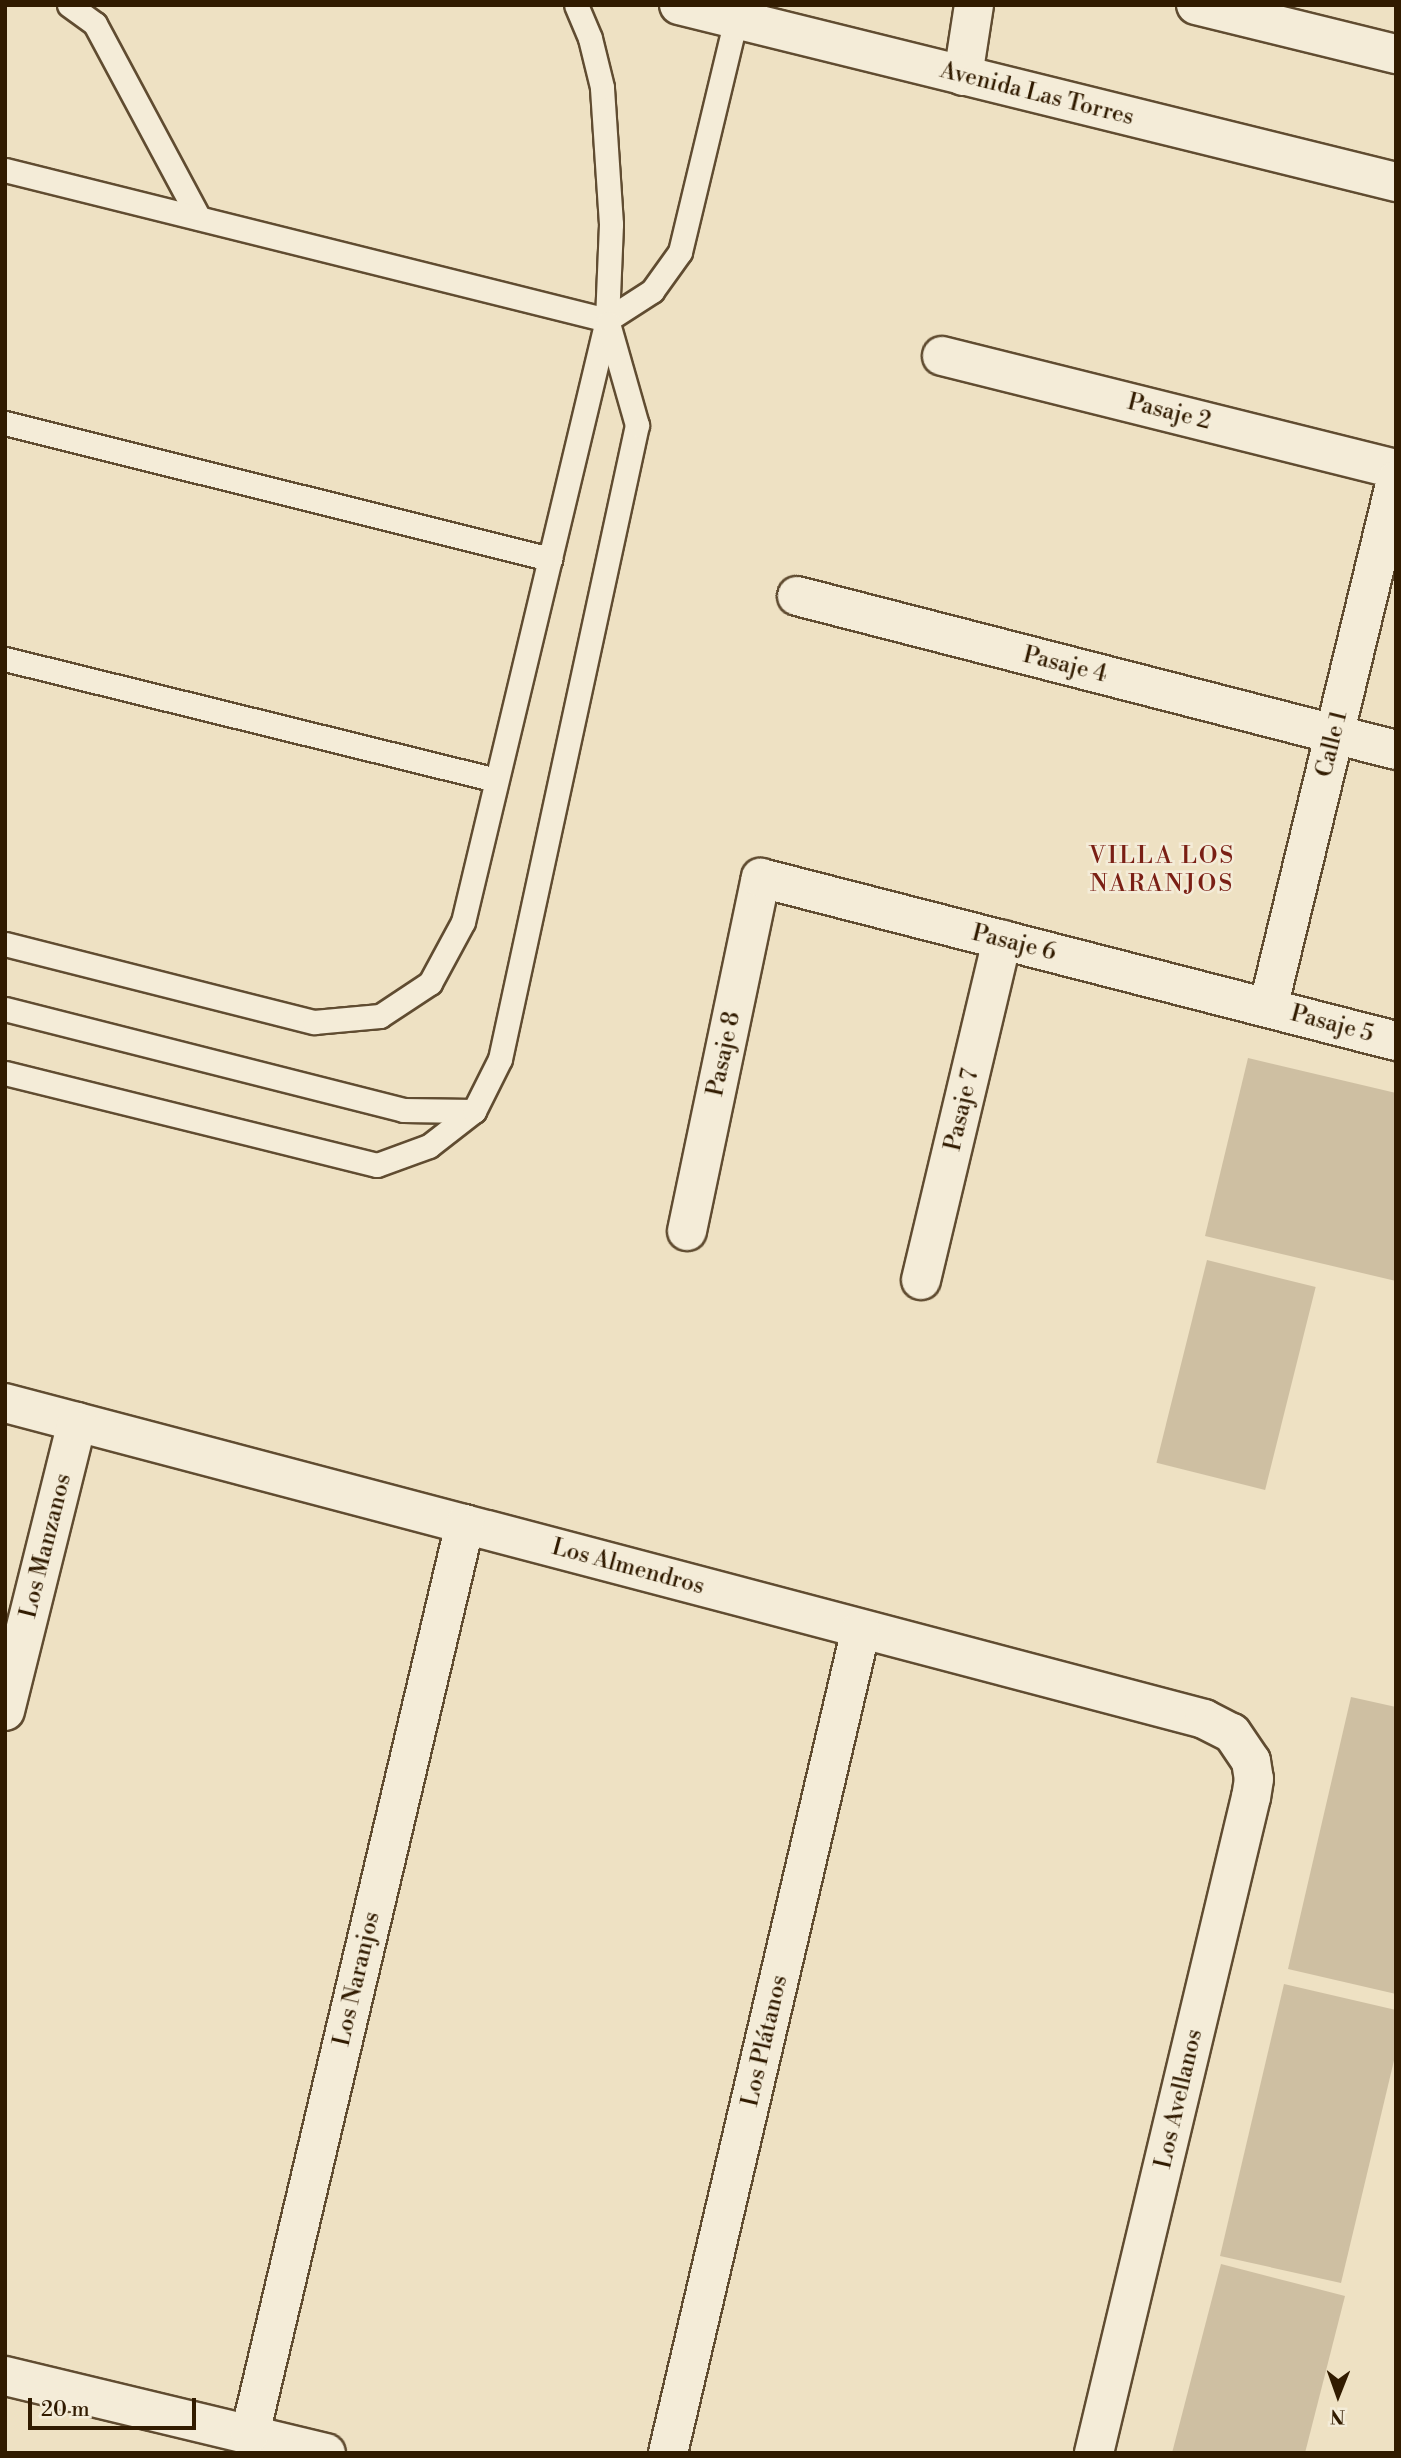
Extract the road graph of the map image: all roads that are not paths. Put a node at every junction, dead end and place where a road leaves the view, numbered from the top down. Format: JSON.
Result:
{"nodes":[{"id":1,"x":69,"y":5,"type":"edge"},
{"id":2,"x":576,"y":5,"type":"edge"},
{"id":3,"x":679,"y":5,"type":"edge"},
{"id":4,"x":974,"y":5,"type":"edge"},
{"id":5,"x":1196,"y":5,"type":"edge"},
{"id":6,"x":732,"y":12,"type":"edge"},
{"id":7,"x":1396,"y":54,"type":"edge"},
{"id":8,"x":963,"y":76,"type":"junction"},
{"id":9,"x":5,"y":170,"type":"edge"},
{"id":10,"x":1396,"y":182,"type":"edge"},
{"id":11,"x":199,"y":218,"type":"junction"},
{"id":12,"x":607,"y":320,"type":"junction"},
{"id":13,"x":942,"y":356,"type":"dead end"},
{"id":14,"x":5,"y":423,"type":"edge"},
{"id":15,"x":1396,"y":468,"type":"edge"},
{"id":16,"x":1396,"y":480,"type":"edge"},
{"id":17,"x":550,"y":559,"type":"junction"},
{"id":18,"x":797,"y":596,"type":"dead end"},
{"id":19,"x":5,"y":659,"type":"edge"},
{"id":20,"x":1334,"y":734,"type":"junction"},
{"id":21,"x":1396,"y":750,"type":"edge"},
{"id":22,"x":496,"y":780,"type":"junction"},
{"id":23,"x":761,"y":878,"type":"joint"},
{"id":24,"x":1002,"y":940,"type":"junction"},
{"id":25,"x":5,"y":944,"type":"edge"},
{"id":26,"x":1268,"y":1008,"type":"junction"},
{"id":27,"x":5,"y":1009,"type":"edge"},
{"id":28,"x":1396,"y":1041,"type":"edge"},
{"id":29,"x":5,"y":1073,"type":"edge"},
{"id":30,"x":474,"y":1111,"type":"junction"},
{"id":31,"x":687,"y":1231,"type":"dead end"},
{"id":32,"x":921,"y":1280,"type":"dead end"},
{"id":33,"x":5,"y":1403,"type":"edge"},
{"id":34,"x":76,"y":1422,"type":"junction"},
{"id":35,"x":465,"y":1524,"type":"junction"},
{"id":36,"x":861,"y":1629,"type":"junction"},
{"id":37,"x":5,"y":1711,"type":"edge"},
{"id":38,"x":1243,"y":1745,"type":"joint"},
{"id":39,"x":5,"y":2376,"type":"edge"},
{"id":40,"x":250,"y":2434,"type":"junction"},
{"id":41,"x":326,"y":2453,"type":"edge"},
{"id":42,"x":668,"y":2453,"type":"edge"},
{"id":43,"x":1094,"y":2453,"type":"edge"}],
"edges":[{"from":1,"to":11,"type":"lane"},
{"from":2,"to":12,"type":"lane"},
{"from":3,"to":6,"type":"street","name":"Avenida Las Torres"},
{"from":4,"to":8,"type":"street"},
{"from":5,"to":7,"type":"street"},
{"from":6,"to":8,"type":"street","name":"Avenida Las Torres"},
{"from":6,"to":12,"type":"lane"},
{"from":8,"to":10,"type":"street","name":"Avenida Las Torres"},
{"from":9,"to":11,"type":"lane"},
{"from":11,"to":12,"type":"lane"},
{"from":12,"to":17,"type":"lane"},
{"from":12,"to":30,"type":"lane"},
{"from":13,"to":15,"type":"street","name":"Pasaje 2"},
{"from":14,"to":17,"type":"lane"},
{"from":16,"to":20,"type":"street","name":"Calle 1"},
{"from":17,"to":22,"type":"lane"},
{"from":18,"to":20,"type":"street","name":"Pasaje 4"},
{"from":19,"to":22,"type":"lane"},
{"from":20,"to":21,"type":"street","name":"Pasaje 4"},
{"from":20,"to":26,"type":"street","name":"Calle 1"},
{"from":22,"to":25,"type":"lane"},
{"from":23,"to":24,"type":"street","name":"Pasaje 6"},
{"from":23,"to":31,"type":"street","name":"Pasaje 8"},
{"from":24,"to":26,"type":"street","name":"Pasaje 6"},
{"from":24,"to":32,"type":"street","name":"Pasaje 7"},
{"from":26,"to":28,"type":"street","name":"Pasaje 5"},
{"from":27,"to":30,"type":"lane"},
{"from":29,"to":30,"type":"lane"},
{"from":33,"to":34,"type":"street","name":"Los Almendros"},
{"from":34,"to":35,"type":"street","name":"Los Almendros"},
{"from":34,"to":37,"type":"street","name":"Los Manzanos"},
{"from":35,"to":36,"type":"street","name":"Los Almendros"},
{"from":35,"to":40,"type":"street","name":"Los Naranjos"},
{"from":36,"to":38,"type":"street","name":"Los Almendros"},
{"from":36,"to":42,"type":"street","name":"Los Plátanos"},
{"from":38,"to":43,"type":"street","name":"Los Avellanos"},
{"from":39,"to":40,"type":"street"},
{"from":40,"to":41,"type":"street"}]}
